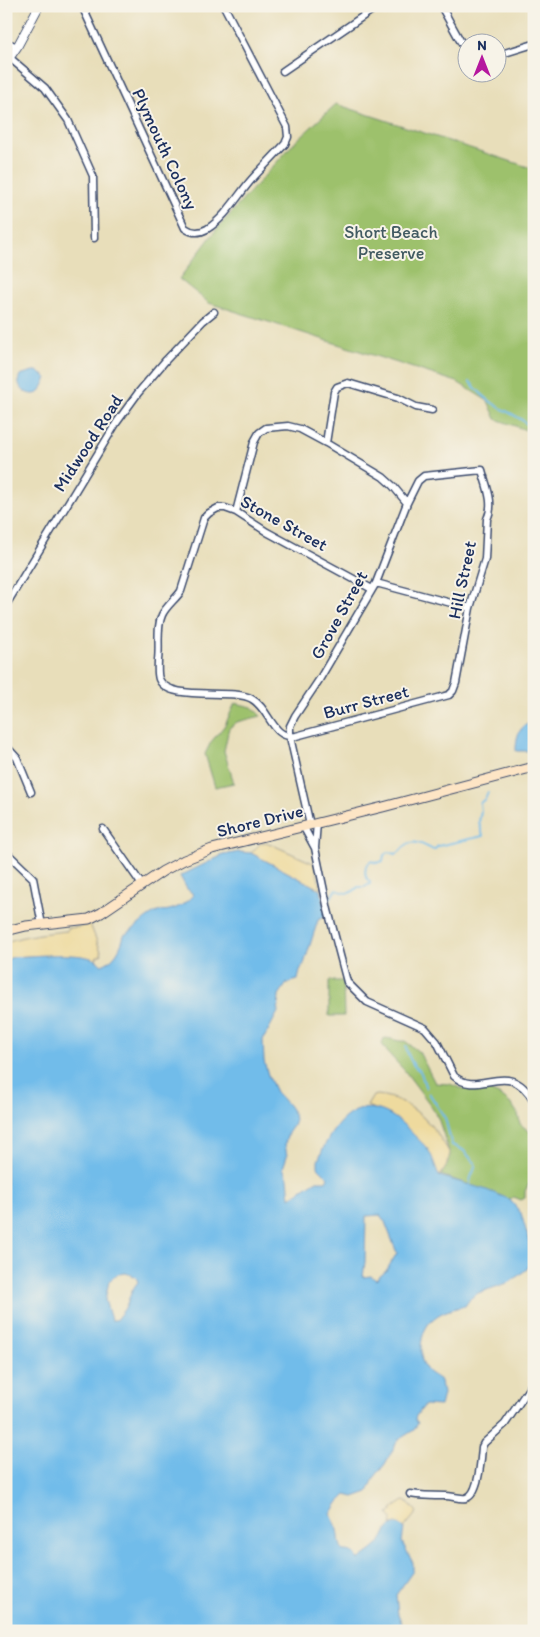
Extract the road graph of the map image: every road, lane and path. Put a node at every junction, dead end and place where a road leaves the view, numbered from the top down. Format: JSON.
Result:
{"nodes":[{"id":1,"x":39,"y":6,"type":"edge"},
{"id":2,"x":82,"y":6,"type":"edge"},
{"id":3,"x":224,"y":6,"type":"edge"},
{"id":4,"x":378,"y":6,"type":"edge"},
{"id":5,"x":440,"y":6,"type":"edge"},
{"id":6,"x":458,"y":37,"type":"edge"},
{"id":7,"x":6,"y":42,"type":"edge"},
{"id":8,"x":534,"y":44,"type":"edge"},
{"id":9,"x":17,"y":47,"type":"junction"},
{"id":10,"x":508,"y":52,"type":"edge"},
{"id":11,"x":8,"y":60,"type":"edge"},
{"id":12,"x":283,"y":71,"type":"dead end"},
{"id":13,"x":94,"y":238,"type":"dead end"},
{"id":14,"x":214,"y":312,"type":"dead end"},
{"id":15,"x":432,"y":410,"type":"dead end"},
{"id":16,"x":326,"y":443,"type":"junction"},
{"id":17,"x":482,"y":470,"type":"joint"},
{"id":18,"x":407,"y":503,"type":"junction"},
{"id":19,"x":236,"y":512,"type":"junction"},
{"id":20,"x":374,"y":586,"type":"junction"},
{"id":21,"x":6,"y":605,"type":"edge"},
{"id":22,"x":470,"y":608,"type":"junction"},
{"id":23,"x":449,"y":695,"type":"joint"},
{"id":24,"x":290,"y":737,"type":"junction"},
{"id":25,"x":6,"y":746,"type":"edge"},
{"id":26,"x":534,"y":767,"type":"edge"},
{"id":27,"x":31,"y":792,"type":"dead end"},
{"id":28,"x":310,"y":825,"type":"junction"},
{"id":29,"x":103,"y":829,"type":"dead end"},
{"id":30,"x":314,"y":848,"type":"junction"},
{"id":31,"x":6,"y":852,"type":"edge"},
{"id":32,"x":142,"y":885,"type":"junction"},
{"id":33,"x":42,"y":925,"type":"junction"},
{"id":34,"x":6,"y":931,"type":"edge"},
{"id":35,"x":534,"y":1102,"type":"edge"},
{"id":36,"x":534,"y":1381,"type":"edge"},
{"id":37,"x":410,"y":1494,"type":"dead end"}],
"edges":[{"from":1,"to":9,"type":"street"},
{"from":2,"to":3,"type":"street","name":"Plymouth Colony"},
{"from":4,"to":12,"type":"street"},
{"from":5,"to":6,"type":"street"},
{"from":7,"to":9,"type":"street"},
{"from":8,"to":10,"type":"street"},
{"from":9,"to":11,"type":"street"},
{"from":11,"to":13,"type":"street"},
{"from":14,"to":21,"type":"street","name":"Midwood Road"},
{"from":15,"to":16,"type":"street"},
{"from":16,"to":18,"type":"street"},
{"from":16,"to":19,"type":"street"},
{"from":17,"to":18,"type":"street","name":"Grove Street"},
{"from":17,"to":22,"type":"street","name":"Hill Street"},
{"from":18,"to":20,"type":"street","name":"Grove Street"},
{"from":19,"to":20,"type":"street","name":"Stone Street"},
{"from":19,"to":24,"type":"street","name":"Stone Street"},
{"from":20,"to":22,"type":"street","name":"Stone Street"},
{"from":20,"to":24,"type":"street","name":"Grove Street"},
{"from":22,"to":23,"type":"street","name":"Hill Street"},
{"from":23,"to":24,"type":"street","name":"Burr Street"},
{"from":24,"to":28,"type":"street","name":"Grove Street"},
{"from":25,"to":27,"type":"street"},
{"from":26,"to":28,"type":"main road","name":"Shore Drive"},
{"from":28,"to":30,"type":"street"},
{"from":28,"to":30,"type":"street"},
{"from":28,"to":32,"type":"main road","name":"Shore Drive"},
{"from":29,"to":32,"type":"street"},
{"from":30,"to":35,"type":"street"},
{"from":31,"to":33,"type":"street"},
{"from":32,"to":33,"type":"main road","name":"Shore Drive"},
{"from":33,"to":34,"type":"main road","name":"Shore Drive"},
{"from":36,"to":37,"type":"street"}]}
